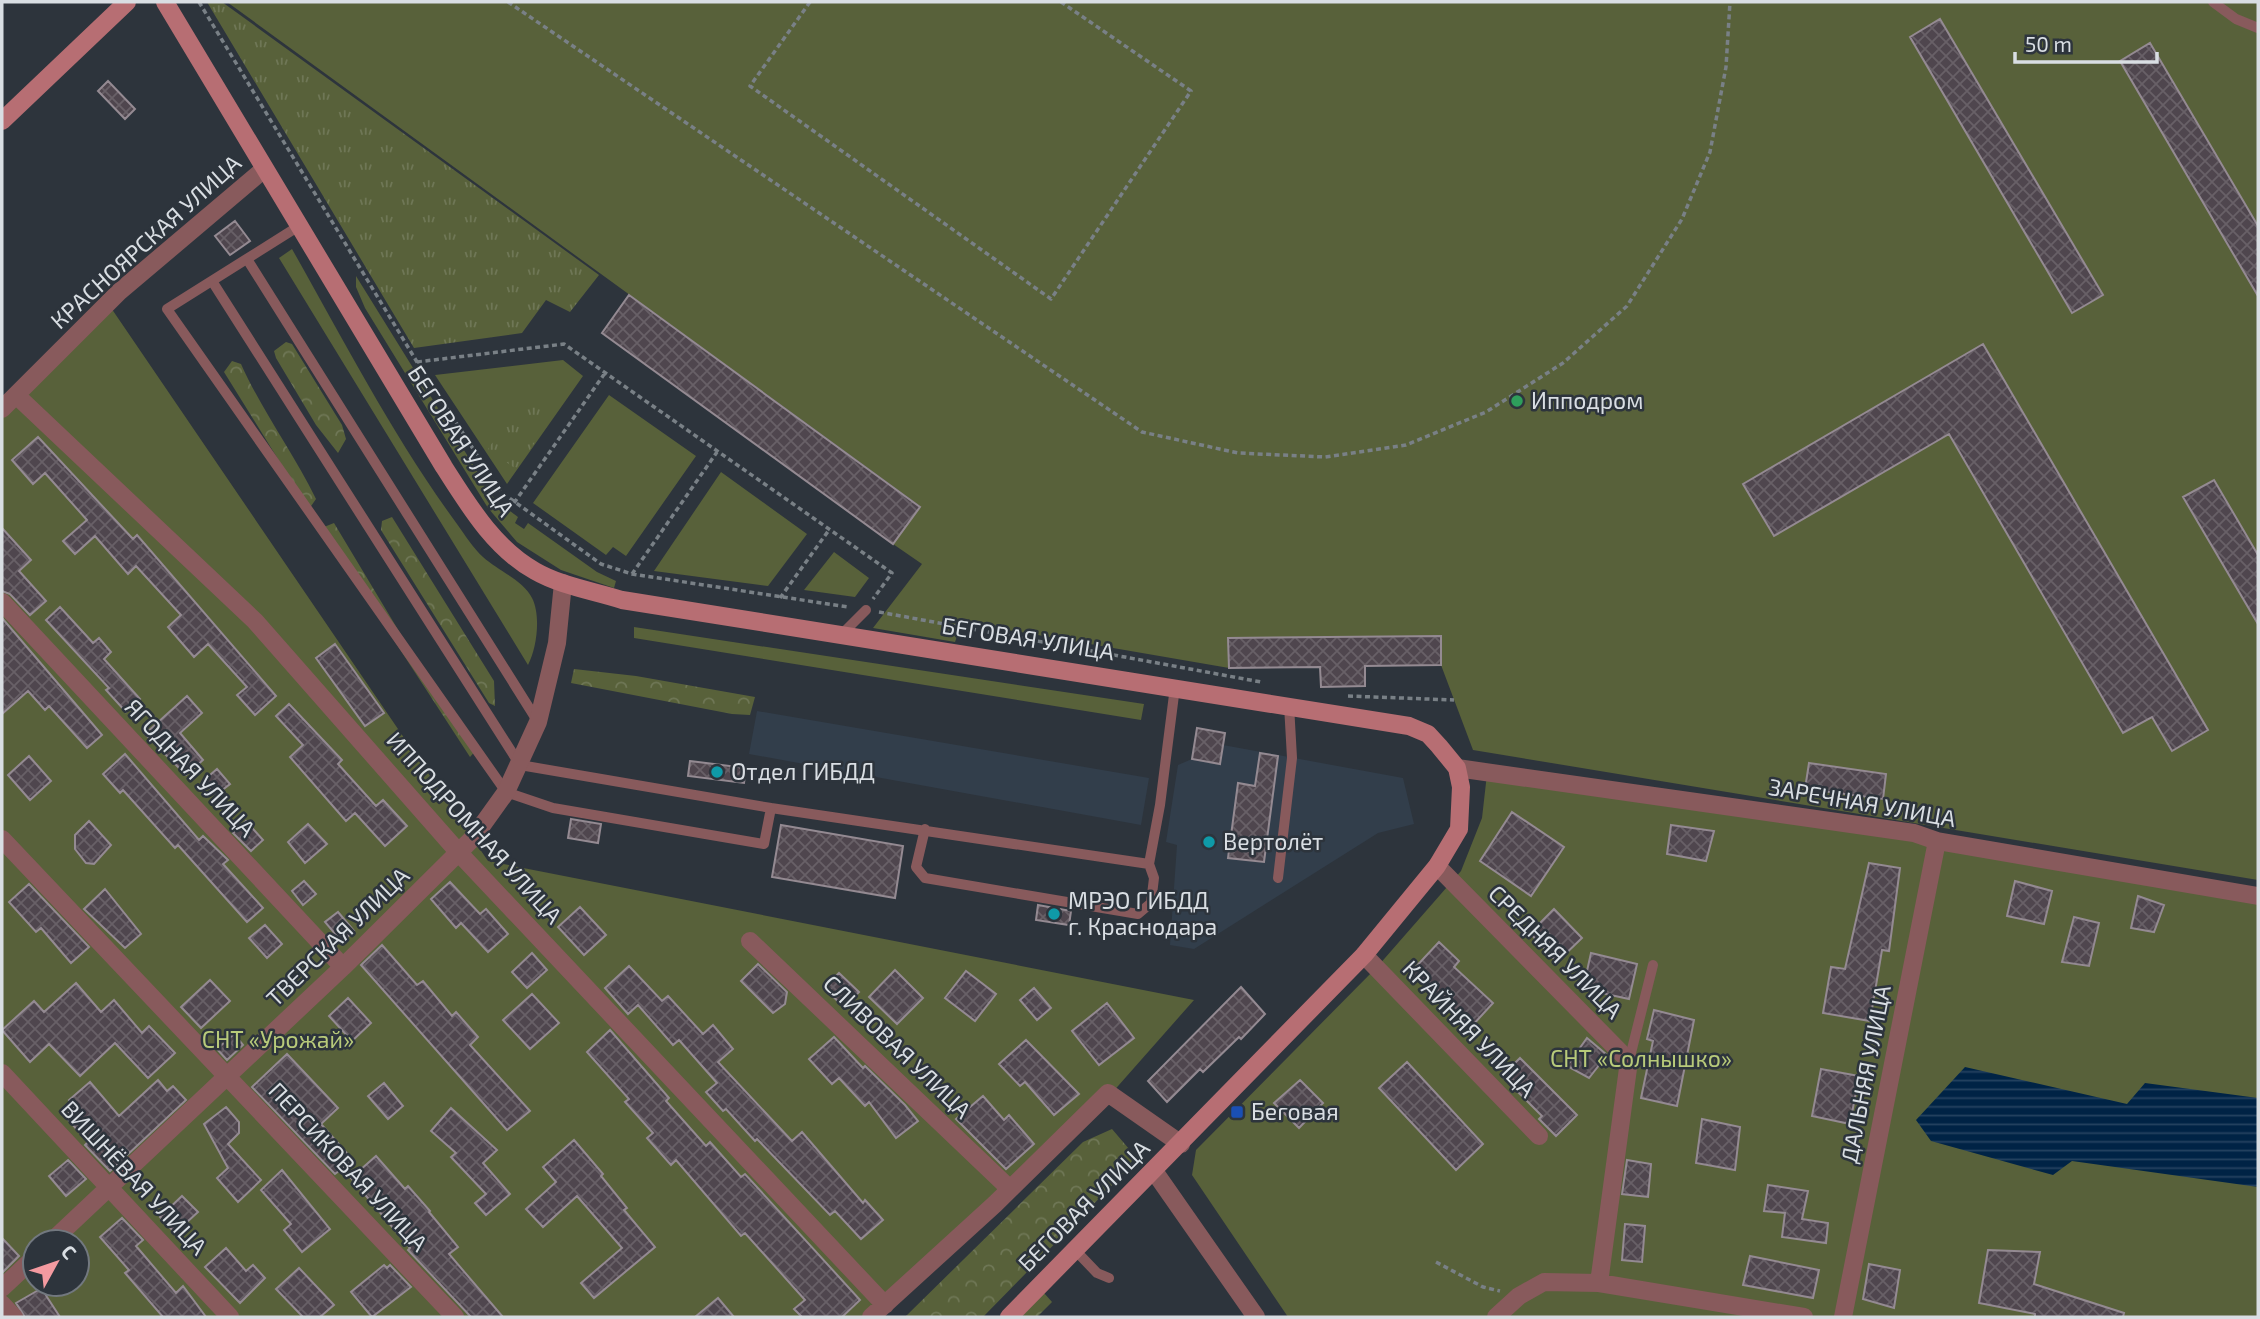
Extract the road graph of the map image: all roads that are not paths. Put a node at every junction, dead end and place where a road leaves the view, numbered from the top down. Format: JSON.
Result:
{"nodes":[{"id":1,"x":127,"y":2,"type":"edge"},
{"id":2,"x":165,"y":2,"type":"edge"},
{"id":3,"x":2213,"y":2,"type":"edge"},
{"id":4,"x":2258,"y":28,"type":"edge"},
{"id":5,"x":2,"y":121,"type":"edge"},
{"id":6,"x":263,"y":170,"type":"junction"},
{"id":7,"x":299,"y":226,"type":"junction"},
{"id":8,"x":247,"y":259,"type":"junction"},
{"id":9,"x":212,"y":281,"type":"junction"},
{"id":10,"x":16,"y":395,"type":"junction"},
{"id":11,"x":2,"y":410,"type":"edge"},
{"id":12,"x":562,"y":583,"type":"junction"},
{"id":13,"x":2,"y":602,"type":"edge"},
{"id":14,"x":866,"y":610,"type":"road end"},
{"id":15,"x":842,"y":634,"type":"junction"},
{"id":16,"x":1175,"y":687,"type":"junction"},
{"id":17,"x":1289,"y":705,"type":"junction"},
{"id":18,"x":538,"y":722,"type":"junction"},
{"id":19,"x":520,"y":765,"type":"junction"},
{"id":20,"x":1457,"y":768,"type":"junction"},
{"id":21,"x":506,"y":792,"type":"junction"},
{"id":22,"x":771,"y":808,"type":"junction"},
{"id":23,"x":925,"y":829,"type":"junction"},
{"id":24,"x":2,"y":839,"type":"edge"},
{"id":25,"x":1937,"y":841,"type":"junction"},
{"id":26,"x":460,"y":854,"type":"junction"},
{"id":27,"x":1149,"y":864,"type":"junction"},
{"id":28,"x":1437,"y":866,"type":"junction"},
{"id":29,"x":1278,"y":878,"type":"dead end"},
{"id":30,"x":2258,"y":896,"type":"edge"},
{"id":31,"x":750,"y":942,"type":"dead end"},
{"id":32,"x":1364,"y":955,"type":"junction"},
{"id":33,"x":1653,"y":965,"type":"dead end"},
{"id":34,"x":343,"y":967,"type":"junction"},
{"id":35,"x":1629,"y":1060,"type":"junction"},
{"id":36,"x":2,"y":1073,"type":"edge"},
{"id":37,"x":228,"y":1075,"type":"junction"},
{"id":38,"x":1539,"y":1136,"type":"dead end"},
{"id":39,"x":1181,"y":1144,"type":"junction"},
{"id":40,"x":1154,"y":1171,"type":"junction"},
{"id":41,"x":109,"y":1188,"type":"junction"},
{"id":42,"x":1010,"y":1189,"type":"junction"},
{"id":43,"x":66,"y":1228,"type":"edge"},
{"id":44,"x":1075,"y":1250,"type":"junction"},
{"id":45,"x":21,"y":1270,"type":"edge"},
{"id":46,"x":1109,"y":1278,"type":"dead end"},
{"id":47,"x":1599,"y":1283,"type":"junction"},
{"id":48,"x":2,"y":1288,"type":"edge"},
{"id":49,"x":2,"y":1304,"type":"edge"},
{"id":50,"x":885,"y":1305,"type":"junction"},
{"id":51,"x":14,"y":1317,"type":"edge"},
{"id":52,"x":230,"y":1317,"type":"edge"},
{"id":53,"x":455,"y":1317,"type":"edge"},
{"id":54,"x":871,"y":1317,"type":"edge"},
{"id":55,"x":1009,"y":1317,"type":"edge"},
{"id":56,"x":1256,"y":1317,"type":"edge"},
{"id":57,"x":1496,"y":1317,"type":"edge"},
{"id":58,"x":1804,"y":1317,"type":"edge"},
{"id":59,"x":1843,"y":1317,"type":"edge"}],
"edges":[{"from":1,"to":5,"type":"street"},
{"from":2,"to":6,"type":"street","name":"БЕГОВАЯ УЛИЦА"},
{"from":3,"to":4,"type":"lane"},
{"from":6,"to":7,"type":"street","name":"БЕГОВАЯ УЛИЦА"},
{"from":6,"to":10,"type":"street","name":"КРАСНОЯРСКАЯ УЛИЦА"},
{"from":7,"to":8,"type":"lane"},
{"from":7,"to":12,"type":"street","name":"БЕГОВАЯ УЛИЦА"},
{"from":8,"to":9,"type":"lane"},
{"from":8,"to":18,"type":"lane"},
{"from":9,"to":19,"type":"lane"},
{"from":9,"to":21,"type":"lane"},
{"from":10,"to":11,"type":"street","name":"КРАСНОЯРСКАЯ УЛИЦА"},
{"from":10,"to":26,"type":"street","name":"ИППОДРОМНАЯ УЛИЦА"},
{"from":12,"to":15,"type":"street","name":"БЕГОВАЯ УЛИЦА"},
{"from":12,"to":18,"type":"street","name":"ТВЕРСКАЯ УЛИЦА"},
{"from":13,"to":34,"type":"street","name":"ЯГОДНАЯ УЛИЦА"},
{"from":14,"to":15,"type":"lane"},
{"from":15,"to":16,"type":"street","name":"БЕГОВАЯ УЛИЦА"},
{"from":16,"to":17,"type":"street","name":"БЕГОВАЯ УЛИЦА"},
{"from":16,"to":27,"type":"lane"},
{"from":17,"to":20,"type":"street","name":"БЕГОВАЯ УЛИЦА"},
{"from":17,"to":29,"type":"lane"},
{"from":18,"to":19,"type":"street","name":"ТВЕРСКАЯ УЛИЦА"},
{"from":19,"to":21,"type":"street","name":"ТВЕРСКАЯ УЛИЦА"},
{"from":19,"to":22,"type":"lane"},
{"from":20,"to":25,"type":"street","name":"ЗАРЕЧНАЯ УЛИЦА"},
{"from":20,"to":28,"type":"street","name":"БЕГОВАЯ УЛИЦА"},
{"from":21,"to":22,"type":"lane"},
{"from":21,"to":26,"type":"street","name":"ТВЕРСКАЯ УЛИЦА"},
{"from":22,"to":23,"type":"lane"},
{"from":23,"to":27,"type":"lane"},
{"from":23,"to":27,"type":"lane"},
{"from":24,"to":37,"type":"street","name":"ПЕРСИКОВАЯ УЛИЦА"},
{"from":25,"to":30,"type":"street","name":"ЗАРЕЧНАЯ УЛИЦА"},
{"from":25,"to":59,"type":"street","name":"ДАЛЬНЯЯ УЛИЦА"},
{"from":26,"to":34,"type":"street","name":"ТВЕРСКАЯ УЛИЦА"},
{"from":26,"to":50,"type":"street","name":"ИППОДРОМНАЯ УЛИЦА"},
{"from":28,"to":32,"type":"street","name":"БЕГОВАЯ УЛИЦА"},
{"from":28,"to":35,"type":"street","name":"СРЕДНЯЯ УЛИЦА"},
{"from":31,"to":42,"type":"street","name":"СЛИВОВАЯ УЛИЦА"},
{"from":32,"to":38,"type":"street","name":"КРАЙНЯЯ УЛИЦА"},
{"from":32,"to":39,"type":"street","name":"БЕГОВАЯ УЛИЦА"},
{"from":33,"to":35,"type":"lane"},
{"from":34,"to":37,"type":"street","name":"ТВЕРСКАЯ УЛИЦА"},
{"from":35,"to":47,"type":"street"},
{"from":36,"to":41,"type":"street","name":"ВИШНЁВАЯ УЛИЦА"},
{"from":37,"to":41,"type":"street","name":"ТВЕРСКАЯ УЛИЦА"},
{"from":37,"to":53,"type":"street","name":"ПЕРСИКОВАЯ УЛИЦА"},
{"from":39,"to":40,"type":"street","name":"БЕГОВАЯ УЛИЦА"},
{"from":39,"to":42,"type":"street"},
{"from":40,"to":44,"type":"street","name":"БЕГОВАЯ УЛИЦА"},
{"from":40,"to":56,"type":"street"},
{"from":41,"to":43,"type":"street","name":"ТВЕРСКАЯ УЛИЦА"},
{"from":41,"to":52,"type":"street","name":"ВИШНЁВАЯ УЛИЦА"},
{"from":42,"to":50,"type":"street"},
{"from":44,"to":46,"type":"lane"},
{"from":44,"to":55,"type":"street","name":"БЕГОВАЯ УЛИЦА"},
{"from":45,"to":48,"type":"street"},
{"from":47,"to":57,"type":"street"},
{"from":47,"to":58,"type":"street"},
{"from":49,"to":51,"type":"street"},
{"from":50,"to":54,"type":"street"}]}
